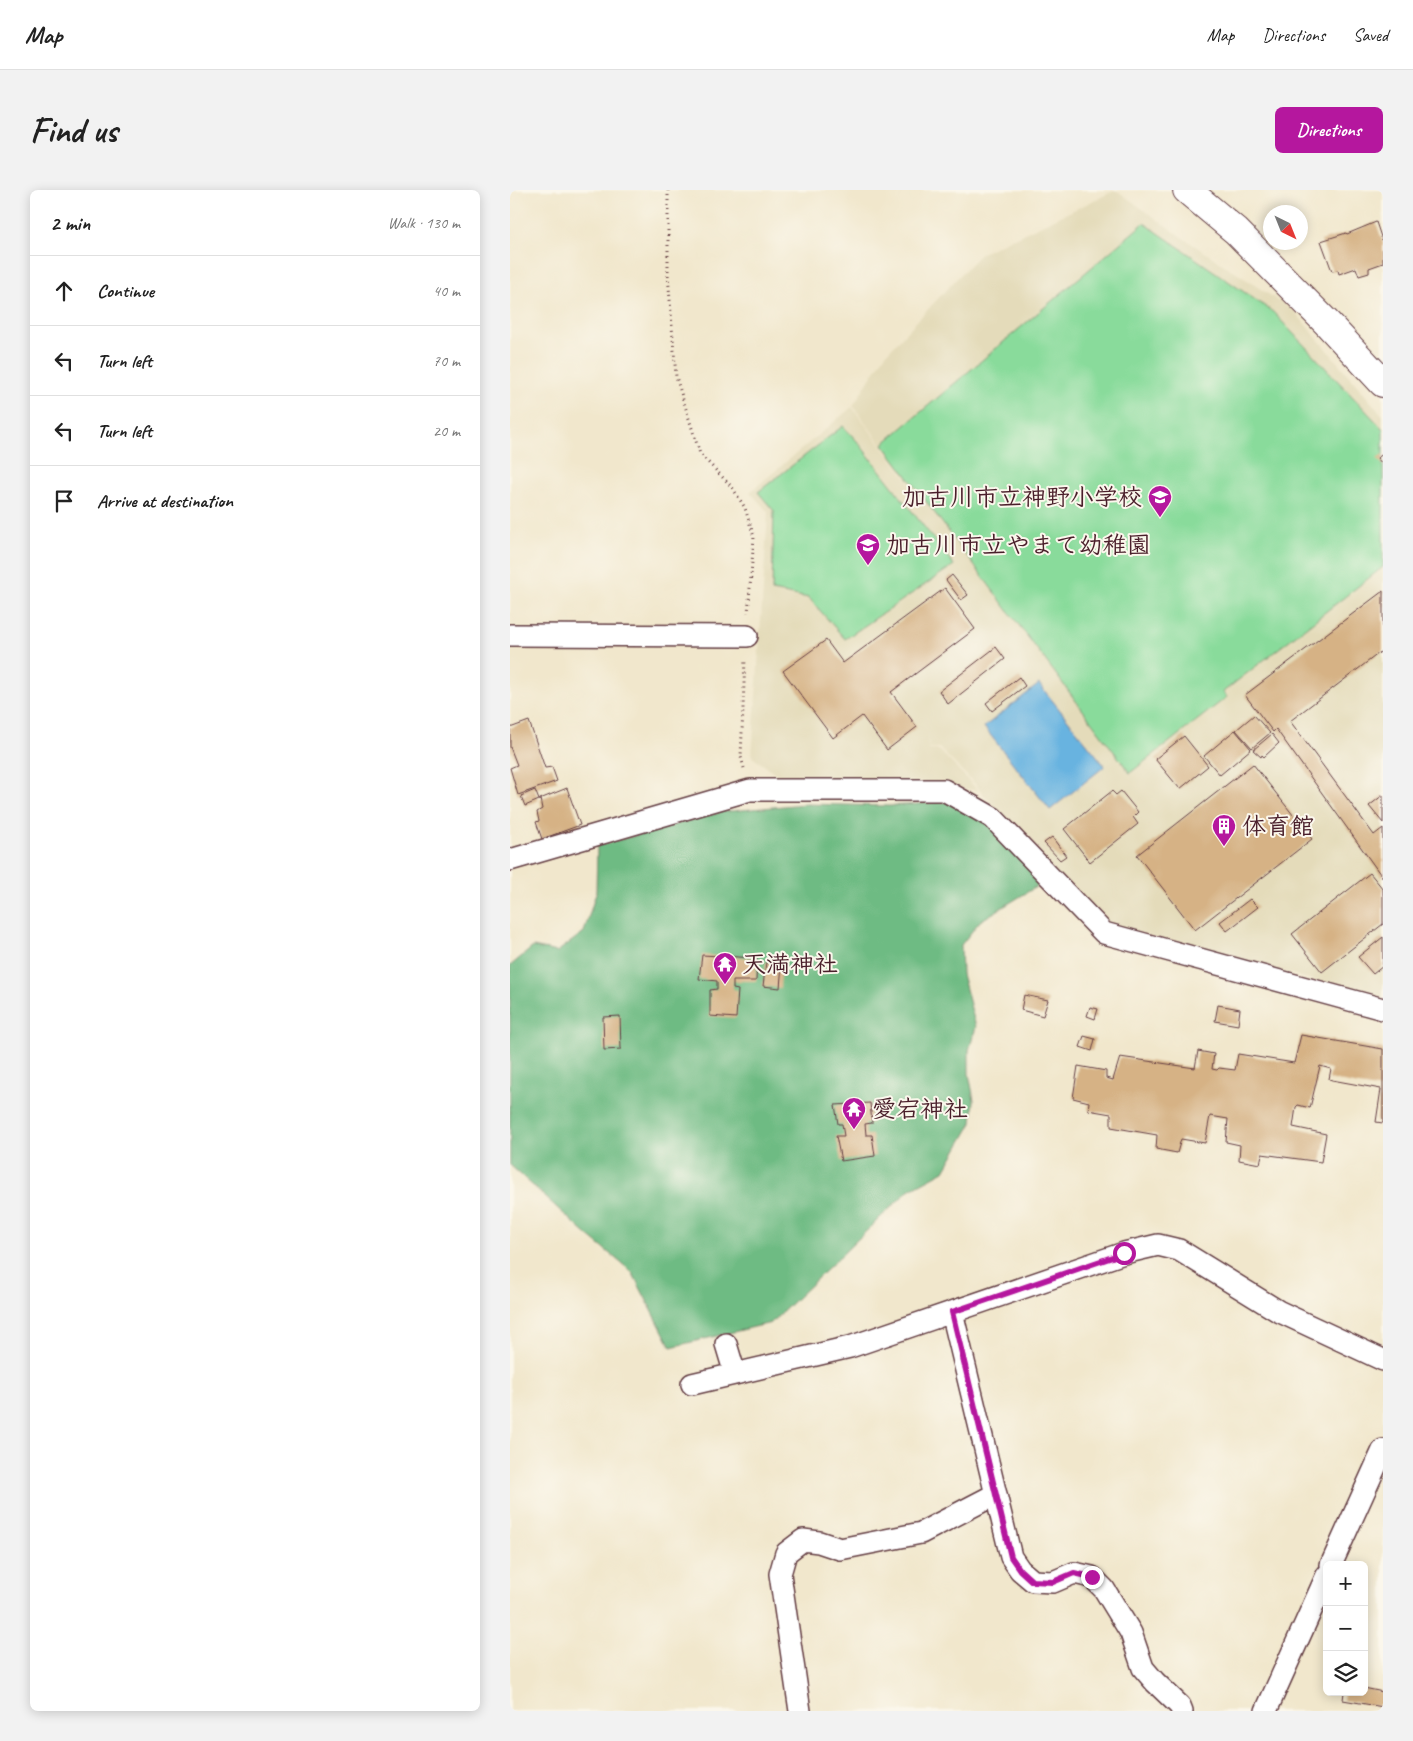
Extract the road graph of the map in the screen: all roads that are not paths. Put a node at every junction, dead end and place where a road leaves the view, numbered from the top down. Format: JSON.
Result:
{"nodes":[{"id":1,"x":1187,"y":190,"type":"edge"},
{"id":2,"x":1383,"y":384,"type":"edge"},
{"id":3,"x":510,"y":634,"type":"edge"},
{"id":4,"x":747,"y":636,"type":"road end"},
{"id":5,"x":510,"y":860,"type":"edge"},
{"id":6,"x":1383,"y":1009,"type":"edge"},
{"id":7,"x":952,"y":1312,"type":"junction"},
{"id":8,"x":726,"y":1344,"type":"dead end"},
{"id":9,"x":1383,"y":1360,"type":"edge"},
{"id":10,"x":734,"y":1374,"type":"junction"},
{"id":11,"x":692,"y":1384,"type":"dead end"},
{"id":12,"x":1383,"y":1450,"type":"edge"},
{"id":13,"x":996,"y":1494,"type":"junction"},
{"id":14,"x":1333,"y":1561,"type":"edge"},
{"id":15,"x":1323,"y":1584,"type":"edge"},
{"id":16,"x":800,"y":1711,"type":"edge"},
{"id":17,"x":1182,"y":1711,"type":"edge"},
{"id":18,"x":1266,"y":1711,"type":"edge"}],
"edges":[{"from":1,"to":2,"type":"main road"},
{"from":3,"to":4,"type":"street"},
{"from":5,"to":6,"type":"street"},
{"from":7,"to":9,"type":"street"},
{"from":7,"to":10,"type":"street"},
{"from":7,"to":13,"type":"street"},
{"from":8,"to":10,"type":"street"},
{"from":10,"to":11,"type":"street"},
{"from":12,"to":14,"type":"street"},
{"from":13,"to":16,"type":"street"},
{"from":13,"to":17,"type":"street"},
{"from":15,"to":18,"type":"street"}]}
